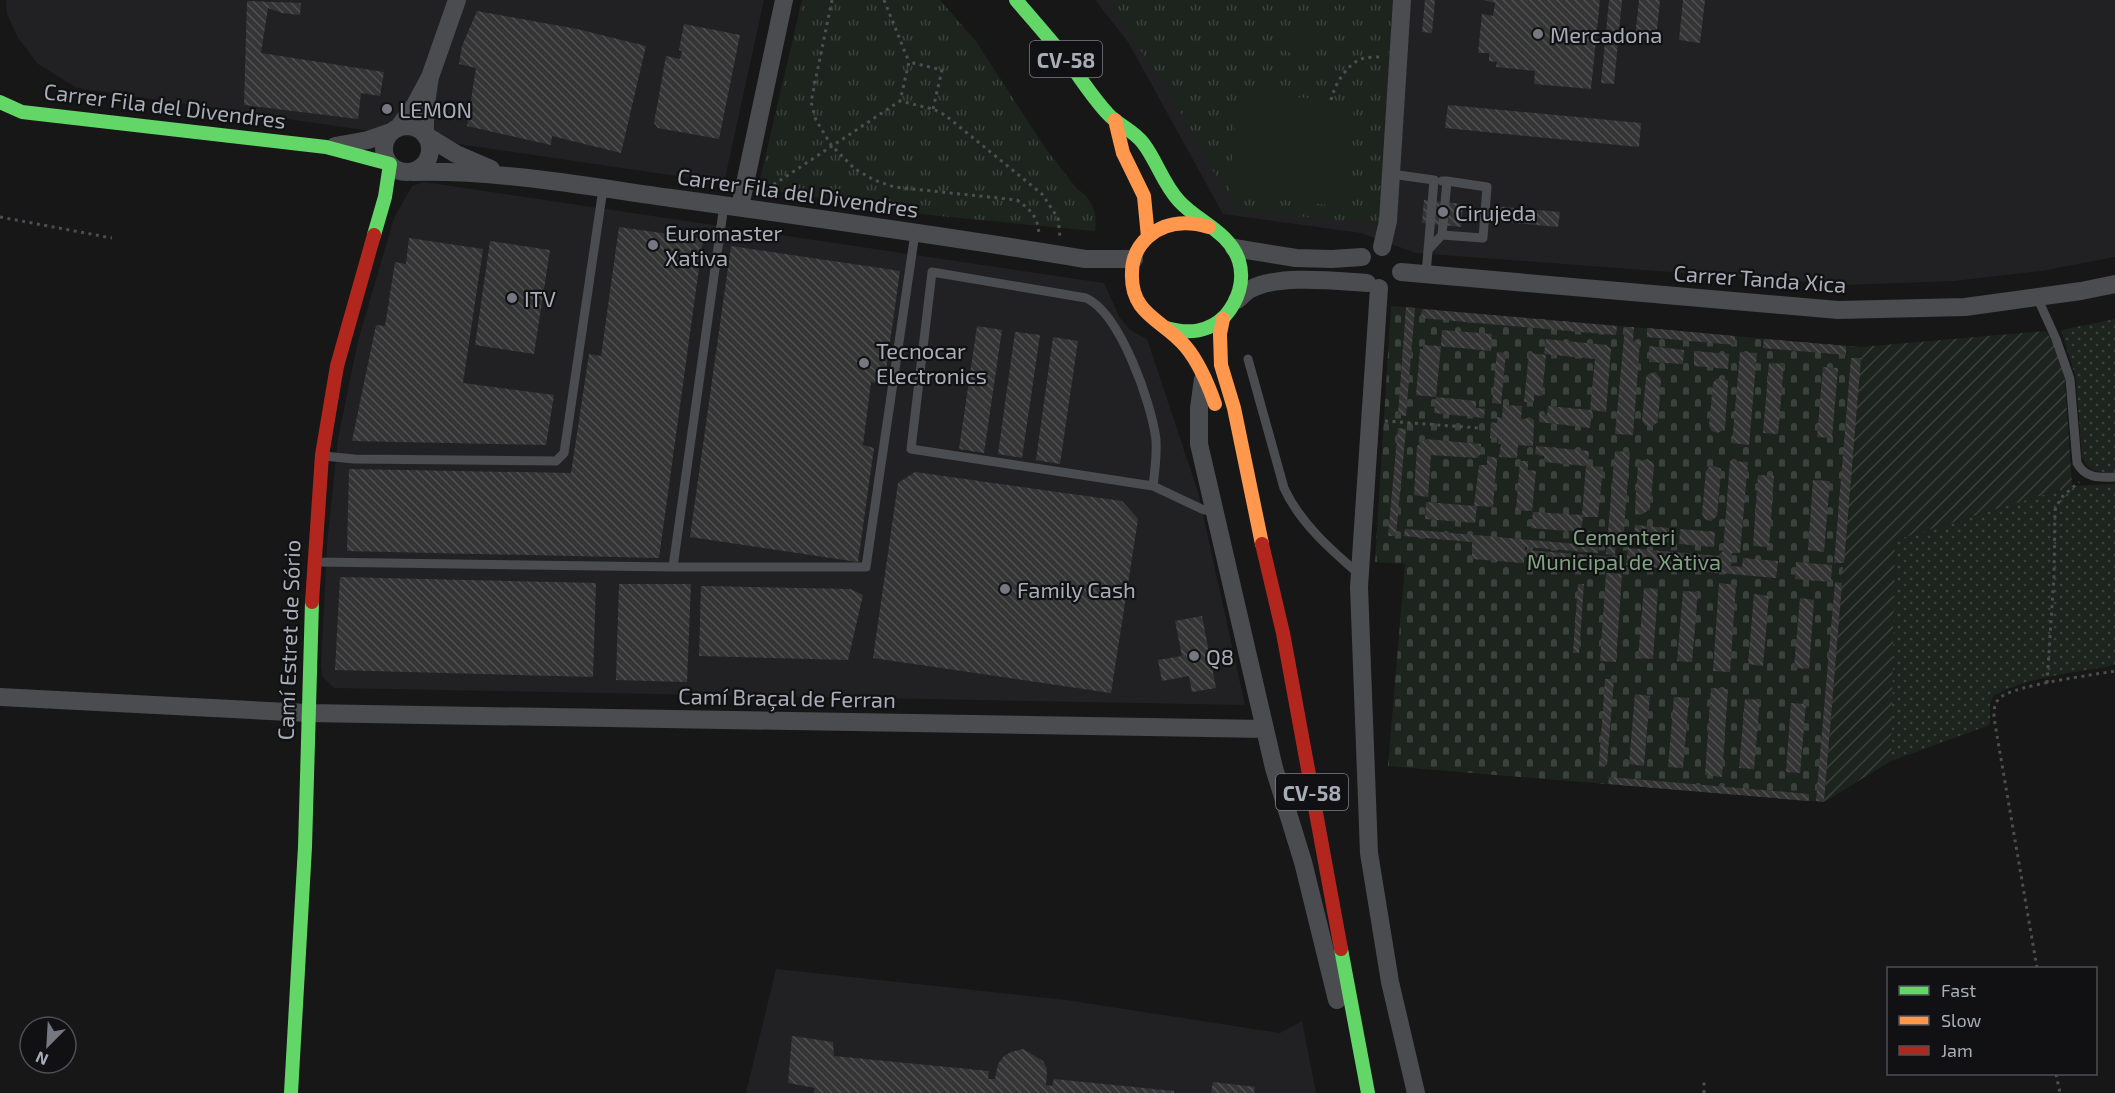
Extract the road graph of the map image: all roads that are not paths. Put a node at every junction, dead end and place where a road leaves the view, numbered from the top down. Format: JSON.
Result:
{"nodes":[{"id":1,"x":457,"y":0,"type":"edge"},
{"id":2,"x":784,"y":0,"type":"edge"},
{"id":3,"x":1016,"y":0,"type":"edge"},
{"id":4,"x":1402,"y":0,"type":"edge"},
{"id":5,"x":429,"y":77,"type":"junction"},
{"id":6,"x":0,"y":102,"type":"edge"},
{"id":7,"x":1114,"y":120,"type":"junction"},
{"id":8,"x":394,"y":130,"type":"junction"},
{"id":9,"x":425,"y":135,"type":"junction"},
{"id":10,"x":326,"y":147,"type":"junction"},
{"id":11,"x":403,"y":170,"type":"junction"},
{"id":12,"x":1391,"y":174,"type":"junction"},
{"id":13,"x":504,"y":175,"type":"junction"},
{"id":14,"x":1434,"y":180,"type":"junction"},
{"id":15,"x":1446,"y":181,"type":"junction"},
{"id":16,"x":603,"y":189,"type":"junction"},
{"id":17,"x":385,"y":197,"type":"joint"},
{"id":18,"x":732,"y":206,"type":"junction"},
{"id":19,"x":1209,"y":227,"type":"junction"},
{"id":20,"x":915,"y":233,"type":"junction"},
{"id":21,"x":1442,"y":235,"type":"junction"},
{"id":22,"x":1148,"y":237,"type":"junction"},
{"id":23,"x":1382,"y":247,"type":"junction"},
{"id":24,"x":1233,"y":248,"type":"junction"},
{"id":25,"x":1428,"y":250,"type":"junction"},
{"id":26,"x":1362,"y":257,"type":"junction"},
{"id":27,"x":1133,"y":268,"type":"junction"},
{"id":28,"x":1401,"y":272,"type":"junction"},
{"id":29,"x":1426,"y":274,"type":"junction"},
{"id":30,"x":2115,"y":284,"type":"edge"},
{"id":31,"x":1373,"y":286,"type":"junction"},
{"id":32,"x":2037,"y":297,"type":"junction"},
{"id":33,"x":1237,"y":300,"type":"junction"},
{"id":34,"x":1223,"y":319,"type":"junction"},
{"id":35,"x":1166,"y":328,"type":"junction"},
{"id":36,"x":1248,"y":360,"type":"dead end"},
{"id":37,"x":1204,"y":371,"type":"junction"},
{"id":38,"x":322,"y":455,"type":"junction"},
{"id":39,"x":2115,"y":477,"type":"edge"},
{"id":40,"x":1153,"y":486,"type":"junction"},
{"id":41,"x":1250,"y":492,"type":"junction"},
{"id":42,"x":1216,"y":510,"type":"junction"},
{"id":43,"x":314,"y":561,"type":"junction"},
{"id":44,"x":673,"y":567,"type":"junction"},
{"id":45,"x":1360,"y":581,"type":"junction"},
{"id":46,"x":0,"y":697,"type":"edge"},
{"id":47,"x":308,"y":713,"type":"junction"},
{"id":48,"x":1265,"y":729,"type":"junction"},
{"id":49,"x":291,"y":1093,"type":"edge"},
{"id":50,"x":1354,"y":1093,"type":"edge"},
{"id":51,"x":1368,"y":1093,"type":"edge"},
{"id":52,"x":1416,"y":1093,"type":"edge"}],
"edges":[{"from":1,"to":5,"type":"street"},
{"from":2,"to":18,"type":"street"},
{"from":3,"to":7,"type":"main road","number":"CV-58"},
{"from":4,"to":12,"type":"street"},
{"from":5,"to":8,"type":"street"},
{"from":5,"to":9,"type":"street"},
{"from":6,"to":10,"type":"main road","name":"Carrer Fila del Divendres"},
{"from":7,"to":19,"type":"main road","number":"CV-58"},
{"from":7,"to":22,"type":"main road","number":"CV-58"},
{"from":8,"to":9,"type":"street"},
{"from":8,"to":10,"type":"street","name":"Carrer Fila del Divendres"},
{"from":8,"to":11,"type":"street"},
{"from":9,"to":11,"type":"street"},
{"from":9,"to":13,"type":"street","name":"Carrer Fila del Divendres"},
{"from":10,"to":11,"type":"main road","name":"Carrer Fila del Divendres"},
{"from":11,"to":13,"type":"street","name":"Carrer Fila del Divendres"},
{"from":11,"to":17,"type":"street","name":"Camí Estret de Sório"},
{"from":12,"to":14,"type":"lane"},
{"from":12,"to":23,"type":"street"},
{"from":13,"to":16,"type":"street","name":"Carrer Fila del Divendres"},
{"from":14,"to":15,"type":"lane"},
{"from":14,"to":25,"type":"lane"},
{"from":15,"to":21,"type":"lane"},
{"from":15,"to":21,"type":"lane"},
{"from":16,"to":18,"type":"street","name":"Carrer Fila del Divendres"},
{"from":16,"to":38,"type":"lane"},
{"from":17,"to":38,"type":"main road","name":"Camí Estret de Sório"},
{"from":18,"to":20,"type":"street","name":"Carrer Fila del Divendres"},
{"from":18,"to":44,"type":"lane"},
{"from":19,"to":22,"type":"main road"},
{"from":19,"to":24,"type":"main road","number":"CV-58"},
{"from":20,"to":27,"type":"street","name":"Carrer Fila del Divendres"},
{"from":20,"to":44,"type":"lane"},
{"from":21,"to":25,"type":"lane"},
{"from":22,"to":27,"type":"main road"},
{"from":23,"to":26,"type":"street"},
{"from":23,"to":28,"type":"street"},
{"from":24,"to":26,"type":"street"},
{"from":24,"to":33,"type":"main road"},
{"from":25,"to":29,"type":"lane"},
{"from":26,"to":31,"type":"street"},
{"from":27,"to":35,"type":"main road","number":"CV-58"},
{"from":28,"to":29,"type":"street","name":"Carrer Tanda Xica"},
{"from":28,"to":31,"type":"street"},
{"from":29,"to":32,"type":"street","name":"Carrer Tanda Xica"},
{"from":30,"to":32,"type":"street","name":"Carrer Tanda Xica"},
{"from":31,"to":33,"type":"street"},
{"from":31,"to":45,"type":"street"},
{"from":32,"to":39,"type":"lane"},
{"from":33,"to":34,"type":"main road"},
{"from":34,"to":35,"type":"main road"},
{"from":34,"to":41,"type":"main road","number":"CV-58"},
{"from":35,"to":37,"type":"main road","number":"CV-58"},
{"from":36,"to":45,"type":"lane"},
{"from":37,"to":41,"type":"main road","number":"CV-58"},
{"from":37,"to":42,"type":"street"},
{"from":38,"to":43,"type":"main road","name":"Camí Estret de Sório"},
{"from":40,"to":40,"type":"lane"},
{"from":40,"to":42,"type":"lane"},
{"from":41,"to":51,"type":"main road","number":"CV-58"},
{"from":42,"to":48,"type":"street"},
{"from":43,"to":44,"type":"lane"},
{"from":43,"to":47,"type":"main road","name":"Camí Estret de Sório"},
{"from":45,"to":52,"type":"street"},
{"from":46,"to":47,"type":"street","name":"Camí Braçal de Ferran"},
{"from":47,"to":48,"type":"street","name":"Camí Braçal de Ferran"},
{"from":47,"to":49,"type":"main road","name":"Camí Estret de Sório"},
{"from":48,"to":50,"type":"street"}]}
